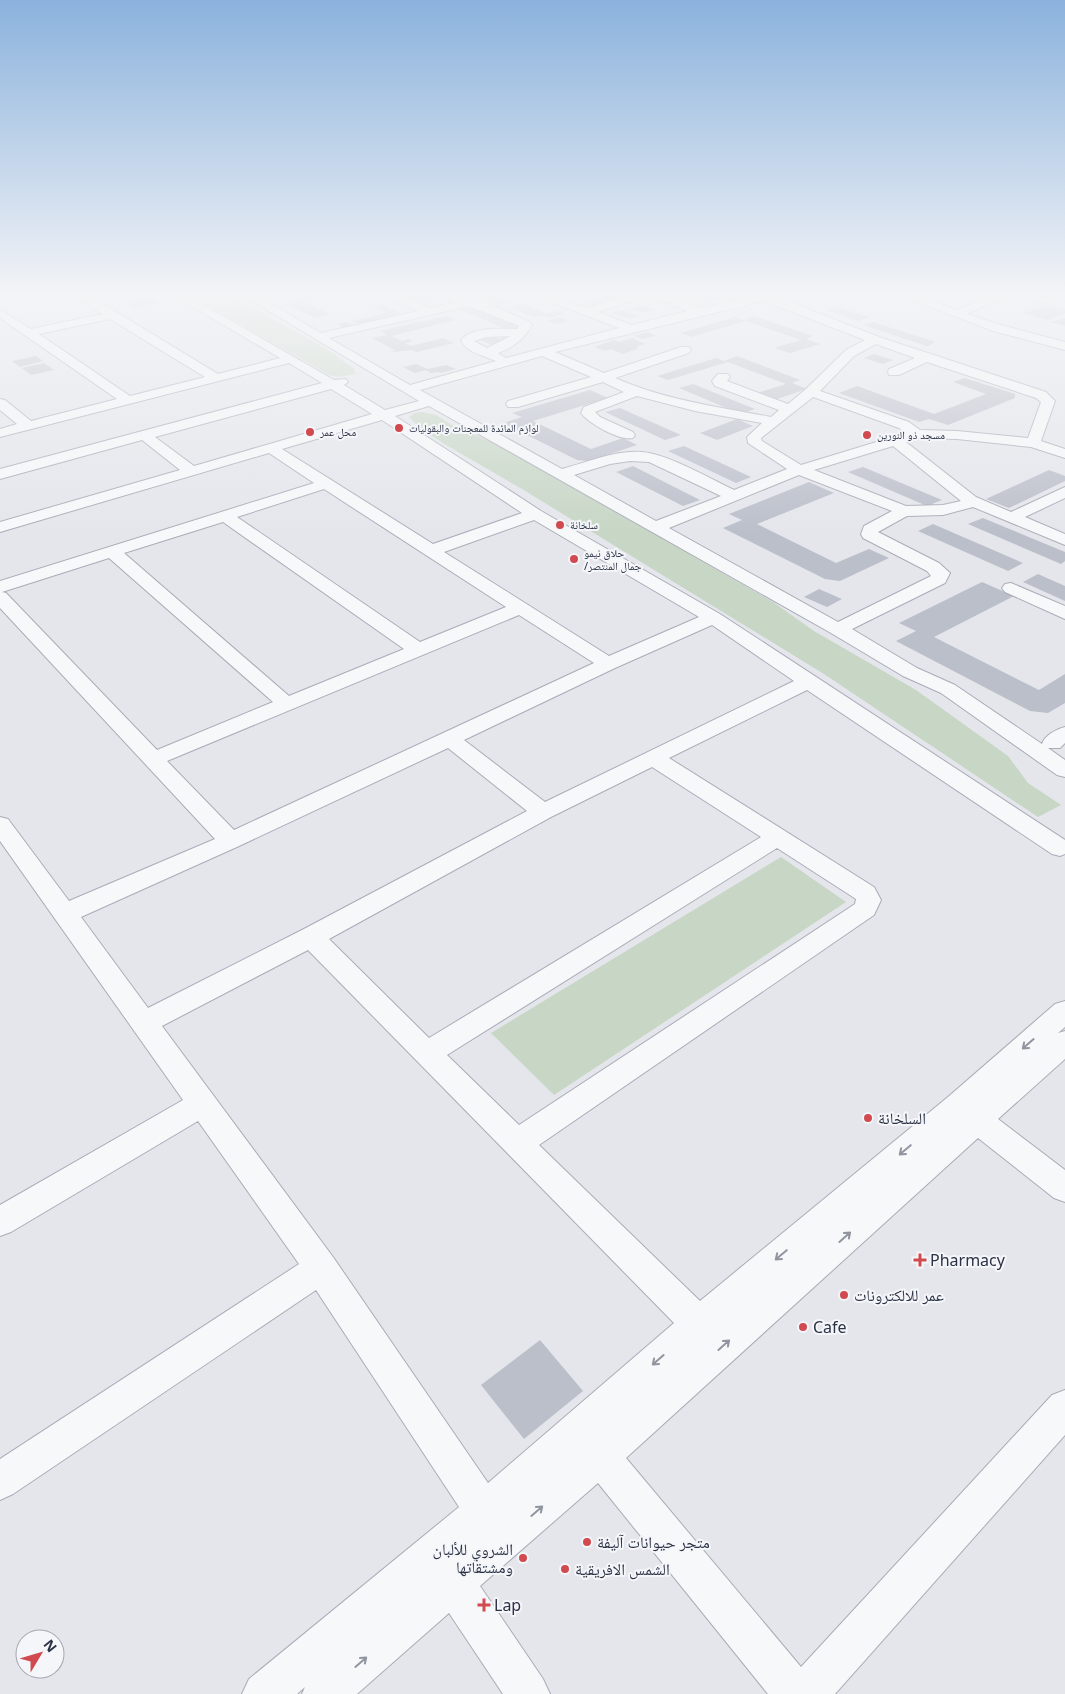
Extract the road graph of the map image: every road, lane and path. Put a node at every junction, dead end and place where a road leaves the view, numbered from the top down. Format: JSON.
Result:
{"nodes":[{"id":1,"x":90,"y":375,"type":"edge"},
{"id":2,"x":211,"y":375,"type":"edge"},
{"id":3,"x":228,"y":375,"type":"edge"},
{"id":4,"x":318,"y":375,"type":"edge"},
{"id":5,"x":370,"y":375,"type":"edge"},
{"id":6,"x":383,"y":375,"type":"edge"},
{"id":7,"x":457,"y":375,"type":"edge"},
{"id":8,"x":596,"y":375,"type":"edge"},
{"id":9,"x":612,"y":375,"type":"edge"},
{"id":10,"x":828,"y":375,"type":"edge"},
{"id":11,"x":981,"y":375,"type":"edge"},
{"id":12,"x":723,"y":377,"type":"dead end"},
{"id":13,"x":216,"y":378,"type":"junction"},
{"id":14,"x":603,"y":378,"type":"junction"},
{"id":15,"x":333,"y":384,"type":"junction"},
{"id":16,"x":409,"y":388,"type":"junction"},
{"id":17,"x":636,"y":392,"type":"junction"},
{"id":18,"x":811,"y":392,"type":"junction"},
{"id":19,"x":127,"y":400,"type":"junction"},
{"id":20,"x":432,"y":401,"type":"junction"},
{"id":21,"x":0,"y":403,"type":"edge"},
{"id":22,"x":513,"y":404,"type":"dead end"},
{"id":23,"x":789,"y":409,"type":"junction"},
{"id":24,"x":385,"y":416,"type":"junction"},
{"id":25,"x":772,"y":421,"type":"junction"},
{"id":26,"x":28,"y":426,"type":"junction"},
{"id":27,"x":0,"y":433,"type":"edge"},
{"id":28,"x":628,"y":434,"type":"dead end"},
{"id":29,"x":917,"y":434,"type":"junction"},
{"id":30,"x":144,"y":435,"type":"junction"},
{"id":31,"x":896,"y":441,"type":"junction"},
{"id":32,"x":1033,"y":443,"type":"junction"},
{"id":33,"x":272,"y":449,"type":"junction"},
{"id":34,"x":1065,"y":454,"type":"edge"},
{"id":35,"x":799,"y":470,"type":"junction"},
{"id":36,"x":191,"y":471,"type":"junction"},
{"id":37,"x":0,"y":474,"type":"edge"},
{"id":38,"x":562,"y":474,"type":"junction"},
{"id":39,"x":325,"y":484,"type":"junction"},
{"id":40,"x":1065,"y":492,"type":"edge"},
{"id":41,"x":734,"y":496,"type":"junction"},
{"id":42,"x":974,"y":502,"type":"junction"},
{"id":43,"x":902,"y":511,"type":"junction"},
{"id":44,"x":534,"y":514,"type":"junction"},
{"id":45,"x":225,"y":516,"type":"junction"},
{"id":46,"x":1010,"y":518,"type":"junction"},
{"id":47,"x":0,"y":527,"type":"edge"},
{"id":48,"x":656,"y":527,"type":"junction"},
{"id":49,"x":1065,"y":540,"type":"edge"},
{"id":50,"x":430,"y":551,"type":"junction"},
{"id":51,"x":112,"y":552,"type":"junction"},
{"id":52,"x":0,"y":587,"type":"edge"},
{"id":53,"x":1011,"y":588,"type":"dead end"},
{"id":54,"x":0,"y":597,"type":"edge"},
{"id":55,"x":520,"y":608,"type":"junction"},
{"id":56,"x":1065,"y":613,"type":"edge"},
{"id":57,"x":713,"y":618,"type":"junction"},
{"id":58,"x":838,"y":629,"type":"junction"},
{"id":59,"x":419,"y":650,"type":"junction"},
{"id":60,"x":608,"y":664,"type":"junction"},
{"id":61,"x":910,"y":672,"type":"junction"},
{"id":62,"x":810,"y":681,"type":"junction"},
{"id":63,"x":286,"y":704,"type":"junction"},
{"id":64,"x":980,"y":710,"type":"junction"},
{"id":65,"x":450,"y":739,"type":"junction"},
{"id":66,"x":1061,"y":742,"type":"edge"},
{"id":67,"x":153,"y":759,"type":"junction"},
{"id":68,"x":655,"y":759,"type":"junction"},
{"id":69,"x":1065,"y":770,"type":"edge"},
{"id":70,"x":1065,"y":786,"type":"edge"},
{"id":71,"x":543,"y":812,"type":"junction"},
{"id":72,"x":0,"y":824,"type":"edge"},
{"id":73,"x":778,"y":837,"type":"junction"},
{"id":74,"x":231,"y":842,"type":"junction"},
{"id":75,"x":1060,"y":848,"type":"dead end"},
{"id":76,"x":66,"y":914,"type":"junction"},
{"id":77,"x":311,"y":937,"type":"junction"},
{"id":78,"x":1065,"y":1011,"type":"edge"},
{"id":79,"x":143,"y":1023,"type":"junction"},
{"id":80,"x":1065,"y":1042,"type":"edge"},
{"id":81,"x":427,"y":1053,"type":"junction"},
{"id":82,"x":202,"y":1104,"type":"junction"},
{"id":83,"x":967,"y":1113,"type":"junction"},
{"id":84,"x":517,"y":1143,"type":"junction"},
{"id":85,"x":1065,"y":1188,"type":"edge"},
{"id":86,"x":0,"y":1222,"type":"edge"},
{"id":87,"x":321,"y":1268,"type":"junction"},
{"id":88,"x":698,"y":1324,"type":"junction"},
{"id":89,"x":1065,"y":1408,"type":"edge"},
{"id":90,"x":600,"y":1456,"type":"junction"},
{"id":91,"x":0,"y":1481,"type":"edge"},
{"id":92,"x":485,"y":1511,"type":"junction"},
{"id":93,"x":504,"y":1538,"type":"junction"},
{"id":94,"x":453,"y":1583,"type":"junction"},
{"id":95,"x":264,"y":1694,"type":"edge"},
{"id":96,"x":324,"y":1694,"type":"edge"},
{"id":97,"x":528,"y":1694,"type":"edge"},
{"id":98,"x":796,"y":1694,"type":"edge"},
{"id":99,"x":806,"y":1694,"type":"edge"}],
"edges":[{"from":1,"to":19,"type":"street"},
{"from":2,"to":13,"type":"street"},
{"from":3,"to":13,"type":"street"},
{"from":4,"to":15,"type":"street"},
{"from":5,"to":15,"type":"street"},
{"from":6,"to":16,"type":"street"},
{"from":7,"to":16,"type":"street"},
{"from":8,"to":14,"type":"street"},
{"from":9,"to":14,"type":"street"},
{"from":10,"to":18,"type":"street"},
{"from":11,"to":32,"type":"street"},
{"from":12,"to":23,"type":"street"},
{"from":13,"to":19,"type":"street"},
{"from":14,"to":17,"type":"street"},
{"from":14,"to":22,"type":"street"},
{"from":15,"to":24,"type":"street"},
{"from":15,"to":30,"type":"street"},
{"from":16,"to":20,"type":"street"},
{"from":17,"to":25,"type":"street"},
{"from":17,"to":28,"type":"street"},
{"from":18,"to":23,"type":"street"},
{"from":18,"to":29,"type":"street"},
{"from":19,"to":26,"type":"street"},
{"from":20,"to":24,"type":"street"},
{"from":20,"to":38,"type":"street"},
{"from":21,"to":26,"type":"street"},
{"from":23,"to":25,"type":"street"},
{"from":24,"to":33,"type":"street"},
{"from":24,"to":44,"type":"street"},
{"from":25,"to":35,"type":"street"},
{"from":26,"to":27,"type":"street"},
{"from":29,"to":31,"type":"street"},
{"from":29,"to":32,"type":"street"},
{"from":30,"to":36,"type":"street"},
{"from":30,"to":37,"type":"street"},
{"from":31,"to":35,"type":"street"},
{"from":31,"to":42,"type":"street"},
{"from":32,"to":34,"type":"street"},
{"from":33,"to":36,"type":"street"},
{"from":33,"to":39,"type":"street"},
{"from":35,"to":41,"type":"street"},
{"from":35,"to":43,"type":"street"},
{"from":36,"to":47,"type":"street"},
{"from":38,"to":41,"type":"street"},
{"from":38,"to":48,"type":"street"},
{"from":39,"to":45,"type":"street"},
{"from":39,"to":50,"type":"street"},
{"from":40,"to":46,"type":"street"},
{"from":41,"to":48,"type":"street"},
{"from":42,"to":43,"type":"street"},
{"from":42,"to":46,"type":"street"},
{"from":43,"to":58,"type":"street"},
{"from":44,"to":50,"type":"street"},
{"from":44,"to":57,"type":"street"},
{"from":45,"to":51,"type":"street"},
{"from":45,"to":59,"type":"street"},
{"from":46,"to":49,"type":"street"},
{"from":48,"to":58,"type":"street"},
{"from":50,"to":55,"type":"street"},
{"from":51,"to":52,"type":"street"},
{"from":51,"to":63,"type":"street"},
{"from":53,"to":56,"type":"street"},
{"from":54,"to":67,"type":"street"},
{"from":55,"to":59,"type":"street"},
{"from":55,"to":60,"type":"street"},
{"from":57,"to":60,"type":"street"},
{"from":57,"to":62,"type":"street"},
{"from":58,"to":61,"type":"street"},
{"from":59,"to":63,"type":"street"},
{"from":60,"to":65,"type":"street"},
{"from":61,"to":64,"type":"street"},
{"from":61,"to":70,"type":"street"},
{"from":62,"to":68,"type":"street"},
{"from":62,"to":75,"type":"street"},
{"from":63,"to":67,"type":"street"},
{"from":64,"to":66,"type":"street"},
{"from":64,"to":69,"type":"street"},
{"from":65,"to":71,"type":"street"},
{"from":65,"to":74,"type":"street"},
{"from":67,"to":74,"type":"street"},
{"from":68,"to":71,"type":"street"},
{"from":68,"to":73,"type":"street"},
{"from":71,"to":77,"type":"street"},
{"from":72,"to":76,"type":"street"},
{"from":73,"to":81,"type":"street"},
{"from":73,"to":84,"type":"street"},
{"from":74,"to":76,"type":"street"},
{"from":76,"to":79,"type":"street"},
{"from":77,"to":79,"type":"street"},
{"from":77,"to":81,"type":"street"},
{"from":78,"to":83,"type":"street","one_way":true},
{"from":79,"to":82,"type":"street"},
{"from":80,"to":83,"type":"street"},
{"from":81,"to":84,"type":"street"},
{"from":82,"to":86,"type":"street"},
{"from":82,"to":87,"type":"street"},
{"from":83,"to":85,"type":"street"},
{"from":83,"to":88,"type":"street","one_way":true},
{"from":90,"to":83,"type":"street","one_way":true},
{"from":84,"to":88,"type":"street"},
{"from":87,"to":91,"type":"street"},
{"from":87,"to":92,"type":"street"},
{"from":88,"to":92,"type":"street","one_way":true},
{"from":89,"to":99,"type":"street"},
{"from":93,"to":90,"type":"street","one_way":true},
{"from":90,"to":98,"type":"street"},
{"from":92,"to":93,"type":"street"},
{"from":92,"to":95,"type":"street"},
{"from":93,"to":94,"type":"street"},
{"from":96,"to":94,"type":"street","one_way":true},
{"from":94,"to":97,"type":"street"}]}
